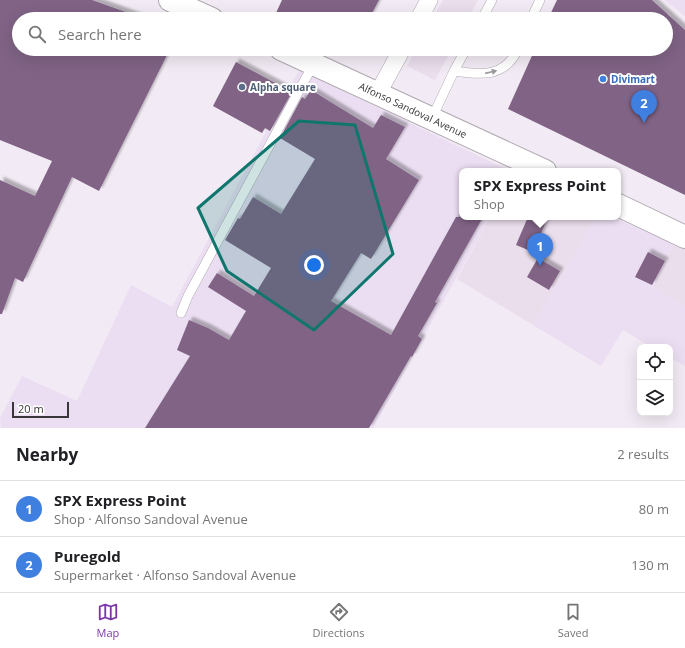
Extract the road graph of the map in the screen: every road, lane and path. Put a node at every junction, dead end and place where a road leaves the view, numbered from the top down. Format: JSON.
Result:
{"nodes":[{"id":1,"x":170,"y":0,"type":"edge"},
{"id":2,"x":429,"y":0,"type":"edge"},
{"id":3,"x":492,"y":0,"type":"edge"},
{"id":4,"x":540,"y":0,"type":"edge"},
{"id":5,"x":197,"y":12,"type":"edge"},
{"id":6,"x":423,"y":12,"type":"edge"},
{"id":7,"x":486,"y":12,"type":"edge"},
{"id":8,"x":534,"y":12,"type":"edge"},
{"id":9,"x":298,"y":56,"type":"edge"},
{"id":10,"x":398,"y":56,"type":"edge"},
{"id":11,"x":462,"y":56,"type":"edge"},
{"id":12,"x":513,"y":56,"type":"edge"},
{"id":13,"x":314,"y":63,"type":"junction"},
{"id":14,"x":454,"y":71,"type":"junction"},
{"id":15,"x":378,"y":93,"type":"junction"},
{"id":16,"x":432,"y":118,"type":"junction"},
{"id":17,"x":539,"y":168,"type":"edge"},
{"id":18,"x":621,"y":206,"type":"edge"},
{"id":19,"x":685,"y":236,"type":"edge"},
{"id":20,"x":181,"y":313,"type":"dead end"}],
"edges":[{"from":1,"to":5,"type":"main road"},
{"from":2,"to":6,"type":"street"},
{"from":3,"to":7,"type":"lane"},
{"from":4,"to":8,"type":"lane"},
{"from":9,"to":13,"type":"main road","name":"Alfonso Sandoval Avenue"},
{"from":10,"to":15,"type":"street"},
{"from":11,"to":14,"type":"lane"},
{"from":14,"to":12,"type":"lane","one_way":true},
{"from":13,"to":15,"type":"main road","name":"Alfonso Sandoval Avenue"},
{"from":13,"to":20,"type":"lane"},
{"from":14,"to":16,"type":"lane"},
{"from":15,"to":16,"type":"main road","name":"Alfonso Sandoval Avenue"},
{"from":16,"to":17,"type":"main road","name":"Alfonso Sandoval Avenue"},
{"from":18,"to":19,"type":"main road"}]}
